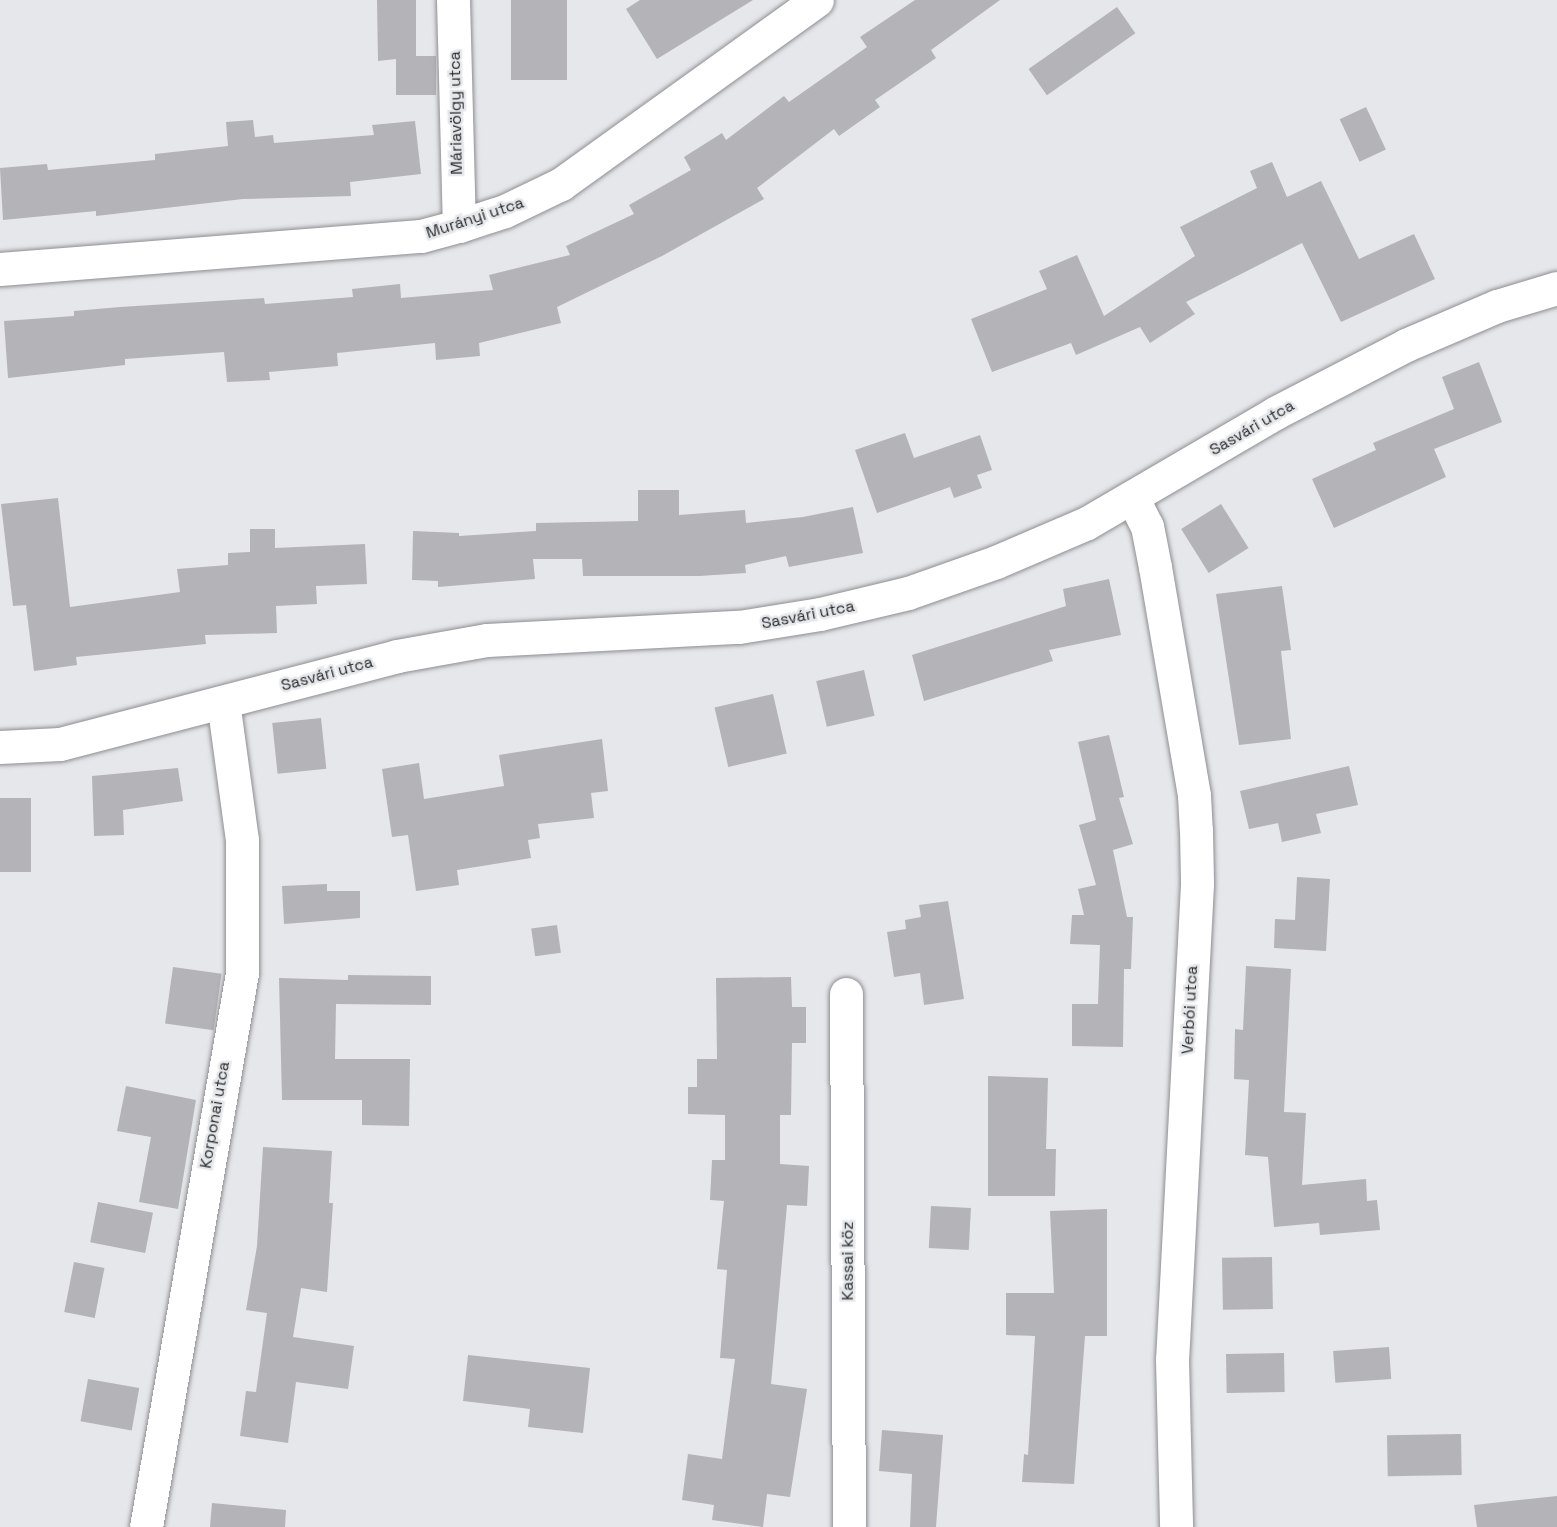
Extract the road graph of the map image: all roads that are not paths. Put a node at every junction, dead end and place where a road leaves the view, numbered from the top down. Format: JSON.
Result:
{"nodes":[{"id":1,"x":453,"y":0,"type":"edge"},
{"id":2,"x":817,"y":0,"type":"edge"},
{"id":3,"x":459,"y":226,"type":"junction"},
{"id":4,"x":0,"y":269,"type":"edge"},
{"id":5,"x":1557,"y":288,"type":"edge"},
{"id":6,"x":1133,"y":499,"type":"junction"},
{"id":7,"x":223,"y":702,"type":"junction"},
{"id":8,"x":0,"y":747,"type":"edge"},
{"id":9,"x":846,"y":994,"type":"dead end"},
{"id":10,"x":146,"y":1527,"type":"edge"},
{"id":11,"x":849,"y":1527,"type":"edge"},
{"id":12,"x":1176,"y":1527,"type":"edge"}],
"edges":[{"from":1,"to":3,"type":"street","name":"Máriavölgy utca"},
{"from":2,"to":3,"type":"street","name":"Murányi utca"},
{"from":3,"to":4,"type":"street","name":"Murányi utca"},
{"from":5,"to":6,"type":"street","name":"Sasvári utca"},
{"from":6,"to":7,"type":"street","name":"Sasvári utca"},
{"from":6,"to":12,"type":"street","name":"Verbói utca"},
{"from":7,"to":8,"type":"street","name":"Sasvári utca"},
{"from":7,"to":10,"type":"street","name":"Korponai utca"},
{"from":9,"to":11,"type":"street","name":"Kassai köz"}]}
